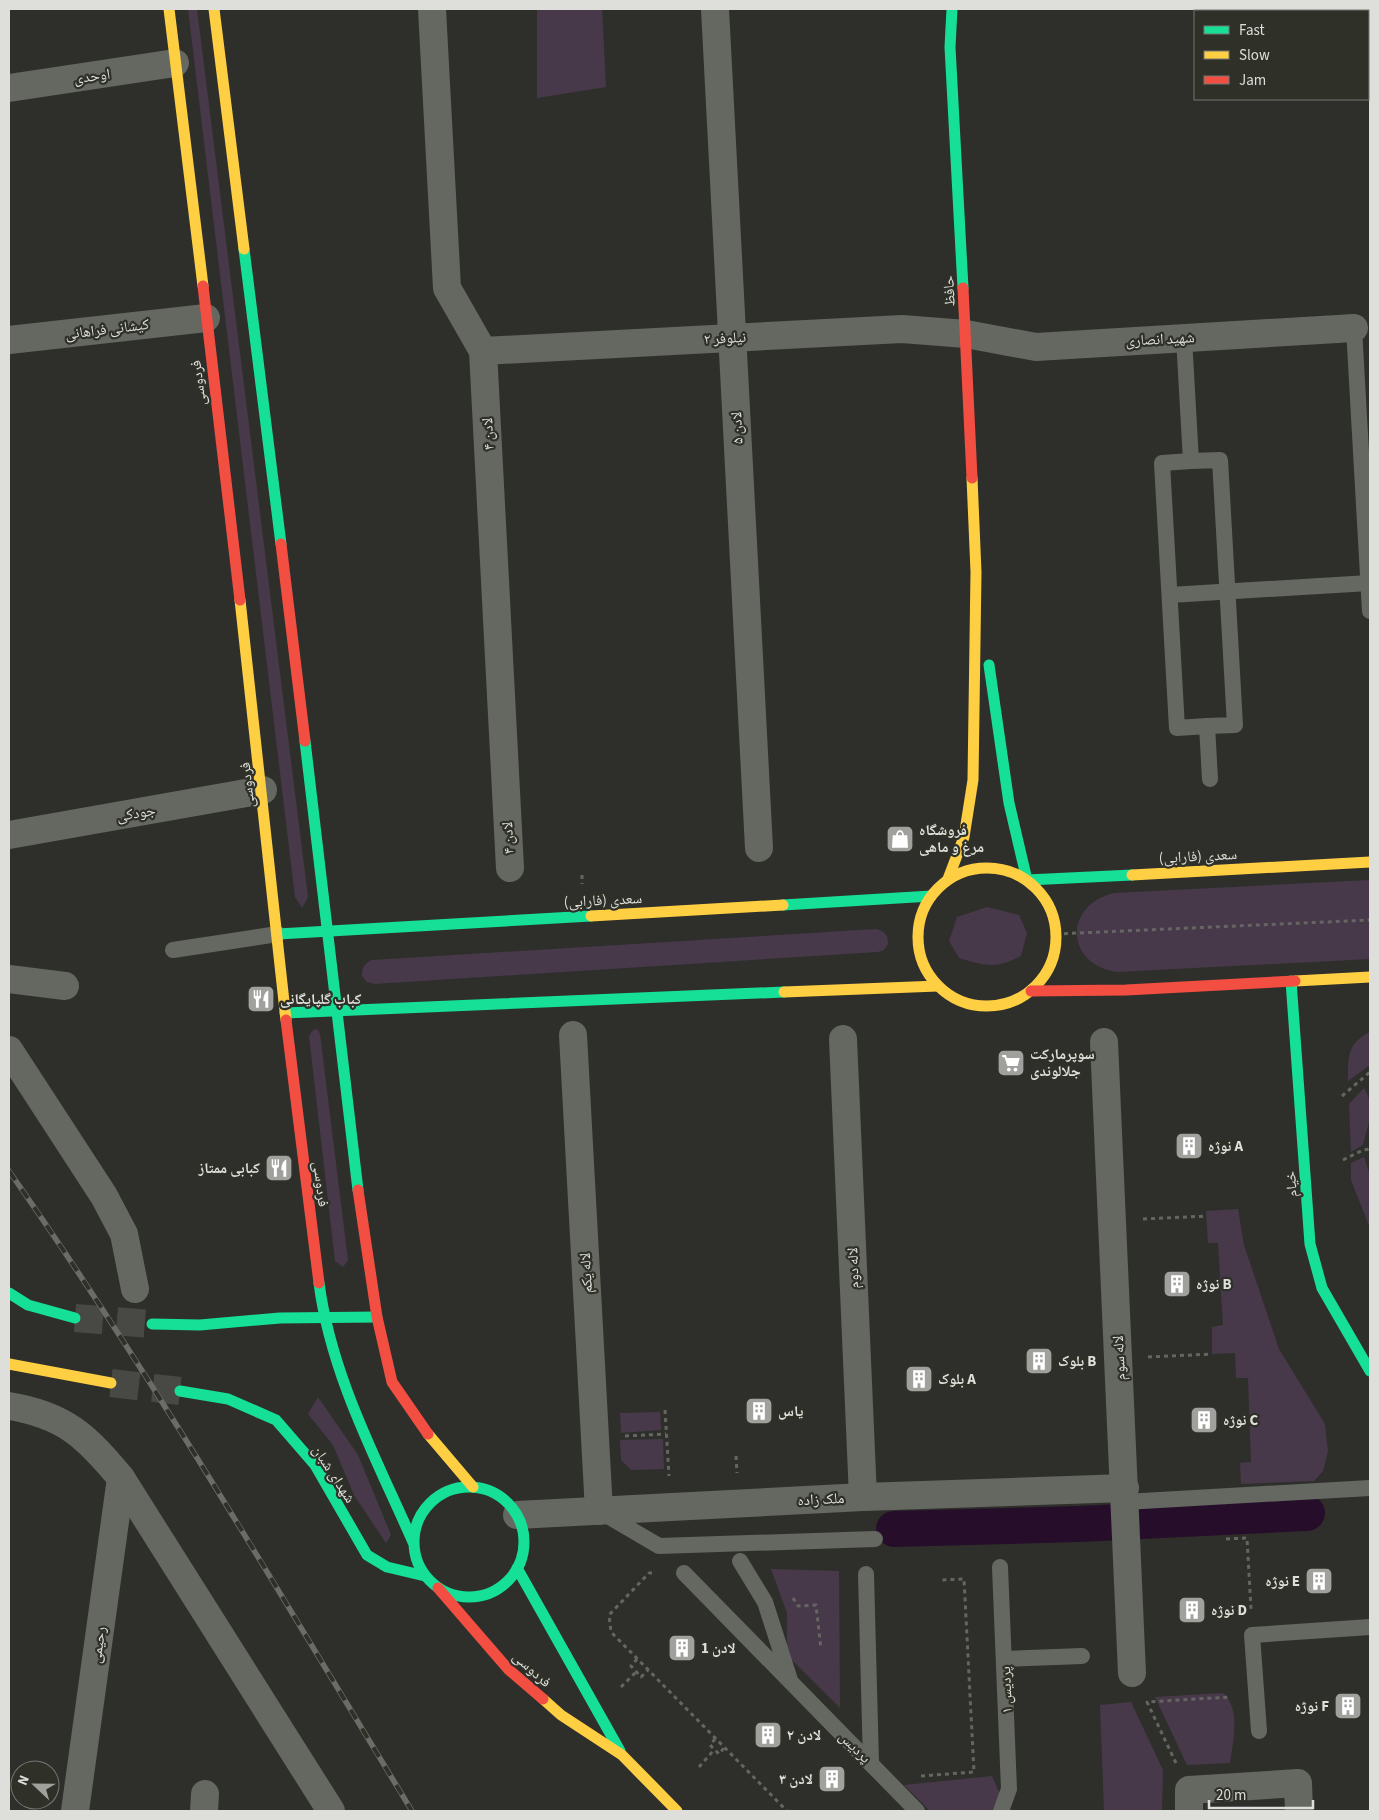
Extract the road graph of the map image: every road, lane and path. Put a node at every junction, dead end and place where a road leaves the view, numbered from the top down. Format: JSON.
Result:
{"nodes":[{"id":1,"x":169,"y":9,"type":"edge"},
{"id":2,"x":214,"y":9,"type":"edge"},
{"id":3,"x":432,"y":9,"type":"edge"},
{"id":4,"x":716,"y":9,"type":"edge"},
{"id":5,"x":952,"y":9,"type":"edge"},
{"id":6,"x":175,"y":63,"type":"junction"},
{"id":7,"x":9,"y":88,"type":"edge"},
{"id":8,"x":206,"y":318,"type":"junction"},
{"id":9,"x":1354,"y":328,"type":"joint"},
{"id":10,"x":966,"y":334,"type":"junction"},
{"id":11,"x":732,"y":338,"type":"junction"},
{"id":12,"x":1184,"y":338,"type":"junction"},
{"id":13,"x":9,"y":340,"type":"edge"},
{"id":14,"x":483,"y":352,"type":"junction"},
{"id":15,"x":1191,"y":461,"type":"junction"},
{"id":16,"x":976,"y":572,"type":"junction"},
{"id":17,"x":1369,"y":583,"type":"junction"},
{"id":18,"x":1228,"y":592,"type":"junction"},
{"id":19,"x":1170,"y":595,"type":"junction"},
{"id":20,"x":1370,"y":611,"type":"edge"},
{"id":21,"x":1207,"y":726,"type":"junction"},
{"id":22,"x":1210,"y":779,"type":"dead end"},
{"id":23,"x":263,"y":790,"type":"junction"},
{"id":24,"x":9,"y":835,"type":"edge"},
{"id":25,"x":758,"y":848,"type":"dead end"},
{"id":26,"x":1370,"y":862,"type":"edge"},
{"id":27,"x":510,"y":868,"type":"dead end"},
{"id":28,"x":948,"y":879,"type":"junction"},
{"id":29,"x":1027,"y":880,"type":"junction"},
{"id":30,"x":931,"y":896,"type":"junction"},
{"id":31,"x":1370,"y":920,"type":"edge"},
{"id":32,"x":329,"y":931,"type":"junction"},
{"id":33,"x":278,"y":934,"type":"junction"},
{"id":34,"x":1056,"y":934,"type":"junction"},
{"id":35,"x":173,"y":950,"type":"dead end"},
{"id":36,"x":1370,"y":977,"type":"edge"},
{"id":37,"x":9,"y":979,"type":"edge"},
{"id":38,"x":1291,"y":981,"type":"junction"},
{"id":39,"x":65,"y":986,"type":"dead end"},
{"id":40,"x":938,"y":986,"type":"junction"},
{"id":41,"x":1031,"y":991,"type":"junction"},
{"id":42,"x":338,"y":1011,"type":"junction"},
{"id":43,"x":285,"y":1013,"type":"junction"},
{"id":44,"x":573,"y":1036,"type":"dead end"},
{"id":45,"x":843,"y":1039,"type":"dead end"},
{"id":46,"x":1104,"y":1042,"type":"dead end"},
{"id":47,"x":9,"y":1050,"type":"edge"},
{"id":48,"x":1369,"y":1073,"type":"edge"},
{"id":49,"x":1370,"y":1079,"type":"edge"},
{"id":50,"x":1342,"y":1096,"type":"dead end"},
{"id":51,"x":1370,"y":1149,"type":"edge"},
{"id":52,"x":1343,"y":1160,"type":"dead end"},
{"id":53,"x":1207,"y":1216,"type":"dead end"},
{"id":54,"x":1112,"y":1221,"type":"junction"},
{"id":55,"x":135,"y":1289,"type":"dead end"},
{"id":56,"x":9,"y":1293,"type":"edge"},
{"id":57,"x":75,"y":1318,"type":"tunnel mouth"},
{"id":58,"x":324,"y":1318,"type":"junction"},
{"id":59,"x":377,"y":1318,"type":"junction"},
{"id":60,"x":152,"y":1324,"type":"tunnel mouth"},
{"id":61,"x":1212,"y":1354,"type":"dead end"},
{"id":62,"x":1119,"y":1358,"type":"junction"},
{"id":63,"x":9,"y":1364,"type":"edge"},
{"id":64,"x":1370,"y":1371,"type":"edge"},
{"id":65,"x":111,"y":1383,"type":"tunnel mouth"},
{"id":66,"x":180,"y":1391,"type":"tunnel mouth"},
{"id":67,"x":9,"y":1406,"type":"edge"},
{"id":68,"x":665,"y":1410,"type":"dead end"},
{"id":69,"x":666,"y":1434,"type":"junction"},
{"id":70,"x":617,"y":1437,"type":"dead end"},
{"id":71,"x":736,"y":1456,"type":"dead end"},
{"id":72,"x":737,"y":1473,"type":"dead end"},
{"id":73,"x":669,"y":1477,"type":"dead end"},
{"id":74,"x":122,"y":1478,"type":"junction"},
{"id":75,"x":473,"y":1486,"type":"junction"},
{"id":76,"x":1370,"y":1488,"type":"edge"},
{"id":77,"x":1125,"y":1495,"type":"junction"},
{"id":78,"x":863,"y":1497,"type":"junction"},
{"id":79,"x":599,"y":1511,"type":"junction"},
{"id":80,"x":517,"y":1515,"type":"junction"},
{"id":81,"x":874,"y":1539,"type":"dead end"},
{"id":82,"x":1226,"y":1539,"type":"dead end"},
{"id":83,"x":413,"y":1542,"type":"junction"},
{"id":84,"x":740,"y":1561,"type":"dead end"},
{"id":85,"x":1000,"y":1567,"type":"dead end"},
{"id":86,"x":517,"y":1568,"type":"junction"},
{"id":87,"x":684,"y":1574,"type":"joint"},
{"id":88,"x":866,"y":1574,"type":"dead end"},
{"id":89,"x":425,"y":1576,"type":"junction"},
{"id":90,"x":942,"y":1580,"type":"dead end"},
{"id":91,"x":438,"y":1588,"type":"junction"},
{"id":92,"x":789,"y":1590,"type":"dead end"},
{"id":93,"x":1370,"y":1627,"type":"edge"},
{"id":94,"x":1252,"y":1635,"type":"junction"},
{"id":95,"x":821,"y":1649,"type":"dead end"},
{"id":96,"x":1082,"y":1656,"type":"dead end"},
{"id":97,"x":638,"y":1659,"type":"junction"},
{"id":98,"x":1005,"y":1659,"type":"junction"},
{"id":99,"x":648,"y":1670,"type":"junction"},
{"id":100,"x":636,"y":1672,"type":"junction"},
{"id":101,"x":1132,"y":1673,"type":"dead end"},
{"id":102,"x":792,"y":1684,"type":"junction"},
{"id":103,"x":621,"y":1687,"type":"dead end"},
{"id":104,"x":1256,"y":1695,"type":"junction"},
{"id":105,"x":1260,"y":1731,"type":"dead end"},
{"id":106,"x":716,"y":1739,"type":"junction"},
{"id":107,"x":724,"y":1748,"type":"junction"},
{"id":108,"x":714,"y":1750,"type":"junction"},
{"id":109,"x":622,"y":1755,"type":"junction"},
{"id":110,"x":871,"y":1764,"type":"junction"},
{"id":111,"x":699,"y":1767,"type":"dead end"},
{"id":112,"x":886,"y":1779,"type":"junction"},
{"id":113,"x":1189,"y":1801,"type":"edge"},
{"id":114,"x":75,"y":1811,"type":"edge"},
{"id":115,"x":332,"y":1811,"type":"edge"},
{"id":116,"x":677,"y":1811,"type":"edge"},
{"id":117,"x":787,"y":1811,"type":"edge"},
{"id":118,"x":917,"y":1811,"type":"edge"},
{"id":119,"x":1002,"y":1811,"type":"edge"},
{"id":120,"x":1300,"y":1811,"type":"edge"}],
"edges":[{"from":1,"to":6,"type":"street","name":"فردوسی"},
{"from":2,"to":32,"type":"street"},
{"from":3,"to":14,"type":"street","name":"لادن ۴"},
{"from":4,"to":11,"type":"street","name":"لادن ۵"},
{"from":5,"to":10,"type":"street","name":"حافظ"},
{"from":6,"to":7,"type":"street","name":"اوحدی"},
{"from":6,"to":8,"type":"street","name":"فردوسی"},
{"from":8,"to":13,"type":"street","name":"کیشانی فراهانی"},
{"from":8,"to":23,"type":"street","name":"فردوسی"},
{"from":9,"to":12,"type":"street","name":"شهید انصاری"},
{"from":9,"to":17,"type":"lane"},
{"from":10,"to":11,"type":"street","name":"نیلوفر ۲"},
{"from":10,"to":12,"type":"street","name":"شهید انصاری"},
{"from":10,"to":16,"type":"street","name":"حافظ"},
{"from":11,"to":14,"type":"street","name":"نیلوفر ۲"},
{"from":11,"to":25,"type":"street","name":"لادن ۵"},
{"from":12,"to":15,"type":"lane"},
{"from":14,"to":27,"type":"street","name":"لادن ۴"},
{"from":15,"to":18,"type":"lane"},
{"from":15,"to":19,"type":"lane"},
{"from":16,"to":28,"type":"street"},
{"from":16,"to":29,"type":"street"},
{"from":17,"to":18,"type":"lane"},
{"from":17,"to":20,"type":"lane"},
{"from":18,"to":19,"type":"lane"},
{"from":18,"to":21,"type":"lane"},
{"from":19,"to":21,"type":"lane"},
{"from":21,"to":22,"type":"lane"},
{"from":23,"to":24,"type":"street","name":"جودکی"},
{"from":23,"to":33,"type":"street","name":"فردوسی"},
{"from":26,"to":29,"type":"street","name":"سعدی (فارابی)"},
{"from":28,"to":29,"type":"street"},
{"from":28,"to":30,"type":"street"},
{"from":29,"to":34,"type":"street"},
{"from":30,"to":32,"type":"street","name":"سعدی (فارابی)"},
{"from":30,"to":40,"type":"street"},
{"from":31,"to":34,"type":"path"},
{"from":32,"to":33,"type":"street","name":"سعدی (فارابی)"},
{"from":32,"to":42,"type":"street"},
{"from":33,"to":35,"type":"lane"},
{"from":33,"to":43,"type":"street","name":"فردوسی"},
{"from":34,"to":41,"type":"street"},
{"from":36,"to":38,"type":"street"},
{"from":37,"to":39,"type":"street"},
{"from":38,"to":41,"type":"street"},
{"from":38,"to":64,"type":"street","name":"خیام"},
{"from":40,"to":41,"type":"street"},
{"from":40,"to":42,"type":"street"},
{"from":42,"to":43,"type":"street"},
{"from":42,"to":59,"type":"street"},
{"from":43,"to":58,"type":"street","name":"فردوسی"},
{"from":44,"to":79,"type":"street","name":"لاله یکم"},
{"from":45,"to":78,"type":"street","name":"لاله دوم"},
{"from":46,"to":54,"type":"street","name":"لاله سوم"},
{"from":47,"to":55,"type":"street"},
{"from":48,"to":49,"type":"path"},
{"from":48,"to":50,"type":"path"},
{"from":51,"to":52,"type":"path"},
{"from":53,"to":54,"type":"path"},
{"from":54,"to":62,"type":"street","name":"لاله سوم"},
{"from":56,"to":57,"type":"street"},
{"from":58,"to":59,"type":"street"},
{"from":58,"to":60,"type":"street"},
{"from":58,"to":83,"type":"street","name":"فردوسی"},
{"from":59,"to":75,"type":"street"},
{"from":61,"to":62,"type":"path"},
{"from":62,"to":77,"type":"street","name":"لاله سوم"},
{"from":63,"to":65,"type":"street"},
{"from":66,"to":89,"type":"street","name":"شهدای شبان"},
{"from":67,"to":74,"type":"street"},
{"from":68,"to":69,"type":"path"},
{"from":69,"to":70,"type":"path"},
{"from":69,"to":73,"type":"path"},
{"from":71,"to":72,"type":"path"},
{"from":74,"to":114,"type":"street","name":"رحیمی"},
{"from":74,"to":115,"type":"street"},
{"from":75,"to":80,"type":"street"},
{"from":75,"to":83,"type":"street"},
{"from":76,"to":77,"type":"lane"},
{"from":77,"to":78,"type":"street","name":"ملک زاده"},
{"from":77,"to":101,"type":"street","name":"لاله سوم"},
{"from":78,"to":79,"type":"street","name":"ملک زاده"},
{"from":79,"to":80,"type":"street","name":"ملک زاده"},
{"from":79,"to":81,"type":"lane"},
{"from":80,"to":86,"type":"street"},
{"from":82,"to":94,"type":"path"},
{"from":83,"to":89,"type":"street"},
{"from":84,"to":102,"type":"lane"},
{"from":85,"to":98,"type":"lane","name":"پردیس ۱"},
{"from":86,"to":91,"type":"street"},
{"from":86,"to":109,"type":"street","name":"فردوسی"},
{"from":87,"to":97,"type":"path"},
{"from":87,"to":102,"type":"lane","name":"پردیس"},
{"from":88,"to":110,"type":"lane"},
{"from":89,"to":91,"type":"street"},
{"from":90,"to":112,"type":"path"},
{"from":91,"to":109,"type":"street","name":"فردوسی"},
{"from":92,"to":95,"type":"path"},
{"from":93,"to":94,"type":"lane"},
{"from":94,"to":104,"type":"lane"},
{"from":96,"to":98,"type":"lane"},
{"from":97,"to":99,"type":"path"},
{"from":97,"to":100,"type":"path"},
{"from":98,"to":119,"type":"lane","name":"پردیس ۱"},
{"from":99,"to":100,"type":"path"},
{"from":99,"to":106,"type":"path"},
{"from":100,"to":103,"type":"path"},
{"from":102,"to":110,"type":"lane","name":"پردیس"},
{"from":104,"to":105,"type":"lane"},
{"from":104,"to":113,"type":"path"},
{"from":106,"to":107,"type":"path"},
{"from":106,"to":108,"type":"path"},
{"from":107,"to":108,"type":"path"},
{"from":107,"to":117,"type":"path"},
{"from":108,"to":111,"type":"path"},
{"from":109,"to":116,"type":"street","name":"فردوسی"},
{"from":110,"to":112,"type":"lane","name":"پردیس"},
{"from":112,"to":118,"type":"lane","name":"پردیس"},
{"from":113,"to":120,"type":"street"}]}
